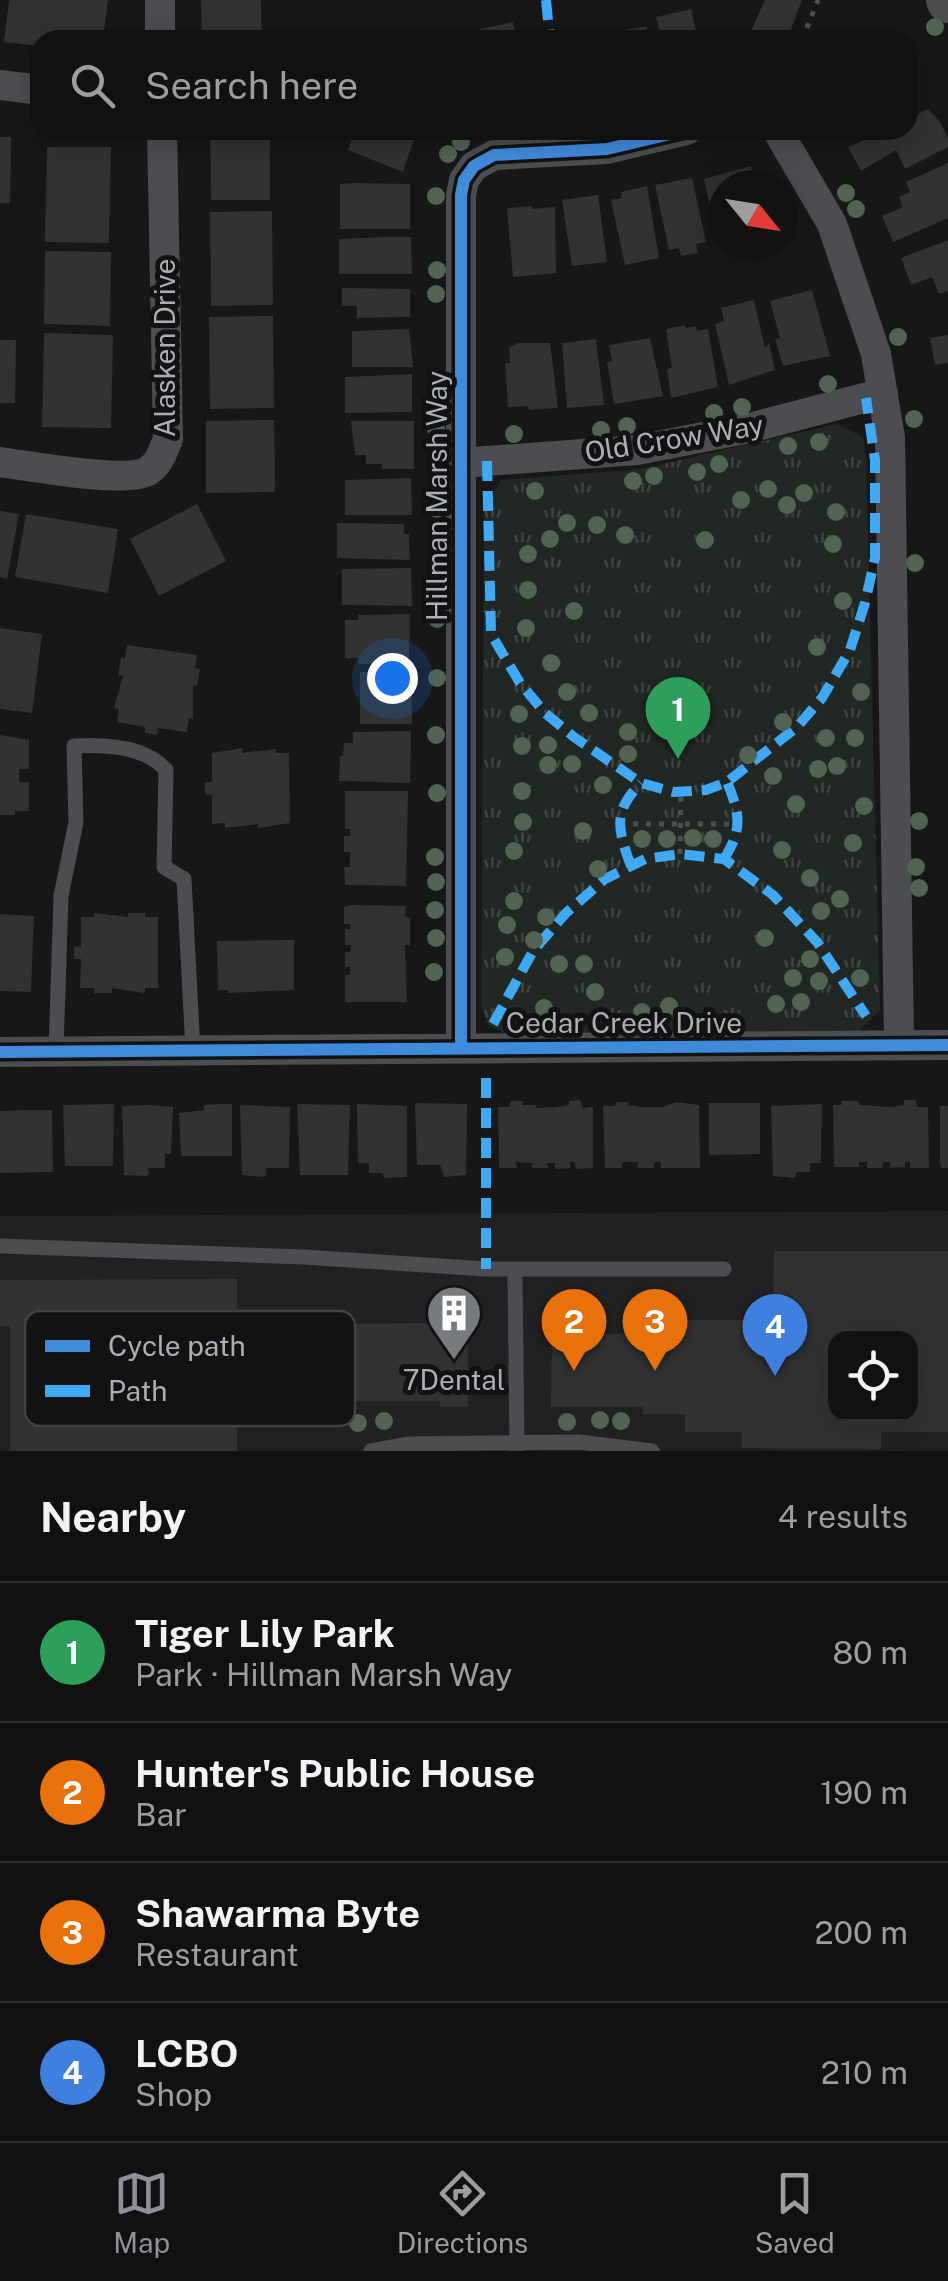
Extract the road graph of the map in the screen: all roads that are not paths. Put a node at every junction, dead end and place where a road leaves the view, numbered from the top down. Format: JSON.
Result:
{"nodes":[{"id":1,"x":160,"y":0,"type":"edge"},
{"id":2,"x":160,"y":30,"type":"edge"},
{"id":3,"x":0,"y":84,"type":"edge"},
{"id":4,"x":30,"y":88,"type":"edge"},
{"id":5,"x":162,"y":140,"type":"edge"},
{"id":6,"x":644,"y":140,"type":"edge"},
{"id":7,"x":784,"y":140,"type":"edge"},
{"id":8,"x":884,"y":393,"type":"junction"},
{"id":9,"x":0,"y":462,"type":"edge"},
{"id":10,"x":460,"y":463,"type":"junction"},
{"id":11,"x":948,"y":1045,"type":"edge"},
{"id":12,"x":900,"y":1046,"type":"junction"},
{"id":13,"x":461,"y":1047,"type":"junction"},
{"id":14,"x":56,"y":1051,"type":"junction"},
{"id":15,"x":193,"y":1051,"type":"junction"},
{"id":16,"x":0,"y":1052,"type":"edge"},
{"id":17,"x":0,"y":1246,"type":"edge"},
{"id":18,"x":724,"y":1268,"type":"dead end"},
{"id":19,"x":515,"y":1270,"type":"junction"},
{"id":20,"x":517,"y":1448,"type":"edge"},
{"id":21,"x":372,"y":1451,"type":"edge"},
{"id":22,"x":652,"y":1451,"type":"edge"}],
"edges":[{"from":1,"to":2,"type":"street"},
{"from":3,"to":4,"type":"street"},
{"from":5,"to":9,"type":"street","name":"Alasken Drive"},
{"from":6,"to":10,"type":"street","name":"Hillman Marsh Way"},
{"from":7,"to":8,"type":"street"},
{"from":8,"to":10,"type":"street","name":"Old Crow Way"},
{"from":8,"to":12,"type":"street"},
{"from":10,"to":13,"type":"street","name":"Hillman Marsh Way"},
{"from":11,"to":12,"type":"street","name":"Cedar Creek Drive"},
{"from":12,"to":13,"type":"street","name":"Cedar Creek Drive"},
{"from":13,"to":15,"type":"street","name":"Cedar Creek Drive"},
{"from":14,"to":15,"type":"street","name":"Cedar Creek Drive"},
{"from":14,"to":15,"type":"lane"},
{"from":14,"to":16,"type":"street","name":"Cedar Creek Drive"},
{"from":17,"to":19,"type":"lane"},
{"from":18,"to":19,"type":"lane"},
{"from":19,"to":20,"type":"lane"},
{"from":20,"to":21,"type":"lane"},
{"from":20,"to":22,"type":"lane"}]}
